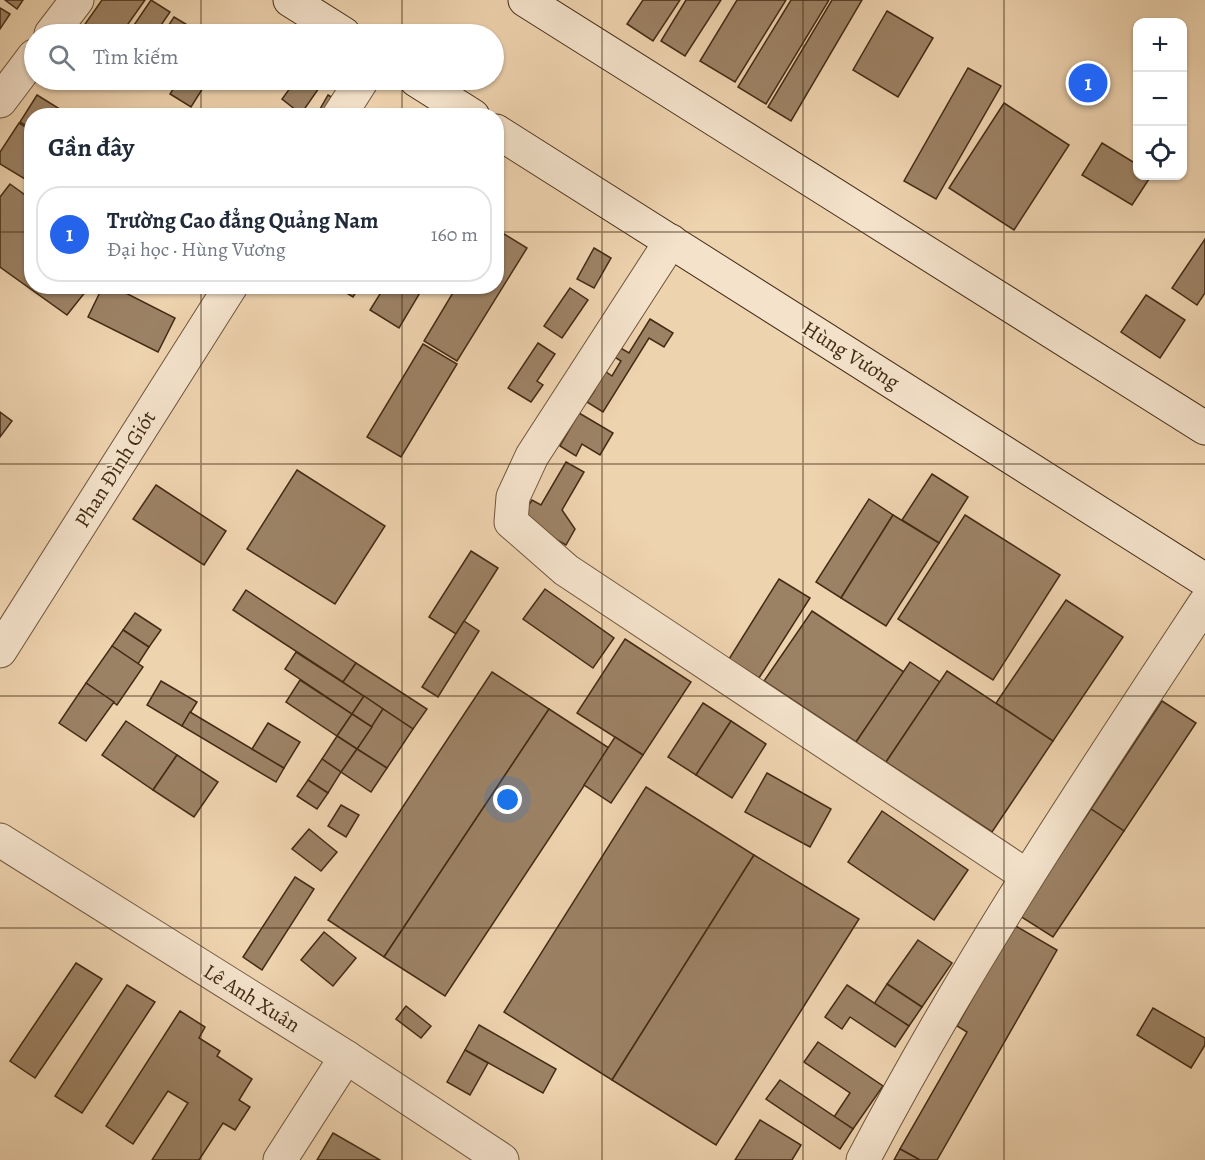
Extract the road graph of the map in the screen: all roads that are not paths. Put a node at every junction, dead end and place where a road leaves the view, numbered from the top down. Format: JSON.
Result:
{"nodes":[{"id":1,"x":76,"y":0,"type":"edge"},
{"id":2,"x":290,"y":0,"type":"edge"},
{"id":3,"x":525,"y":0,"type":"edge"},
{"id":4,"x":58,"y":24,"type":"edge"},
{"id":5,"x":328,"y":24,"type":"edge"},
{"id":6,"x":24,"y":69,"type":"edge"},
{"id":7,"x":356,"y":90,"type":"edge"},
{"id":8,"x":432,"y":90,"type":"edge"},
{"id":9,"x":0,"y":101,"type":"edge"},
{"id":10,"x":344,"y":108,"type":"edge"},
{"id":11,"x":460,"y":108,"type":"edge"},
{"id":12,"x":504,"y":136,"type":"edge"},
{"id":13,"x":671,"y":241,"type":"junction"},
{"id":14,"x":226,"y":294,"type":"edge"},
{"id":15,"x":1205,"y":428,"type":"edge"},
{"id":16,"x":1205,"y":580,"type":"edge"},
{"id":17,"x":1205,"y":603,"type":"edge"},
{"id":18,"x":0,"y":651,"type":"edge"},
{"id":19,"x":0,"y":840,"type":"edge"},
{"id":20,"x":1027,"y":876,"type":"junction"},
{"id":21,"x":346,"y":1057,"type":"junction"},
{"id":22,"x":279,"y":1160,"type":"edge"},
{"id":23,"x":502,"y":1160,"type":"edge"},
{"id":24,"x":862,"y":1160,"type":"edge"}],
"edges":[{"from":1,"to":4,"type":"street"},
{"from":2,"to":5,"type":"street"},
{"from":3,"to":15,"type":"street"},
{"from":6,"to":9,"type":"street"},
{"from":7,"to":10,"type":"street"},
{"from":8,"to":11,"type":"street"},
{"from":12,"to":13,"type":"street","name":"Hùng Vương"},
{"from":13,"to":16,"type":"street","name":"Hùng Vương"},
{"from":13,"to":20,"type":"street"},
{"from":14,"to":18,"type":"street","name":"Phan Đình Giót"},
{"from":17,"to":20,"type":"street"},
{"from":19,"to":21,"type":"street","name":"Lê Anh Xuân"},
{"from":20,"to":24,"type":"street"},
{"from":21,"to":22,"type":"street"},
{"from":21,"to":23,"type":"street","name":"Lê Anh Xuân"}]}
